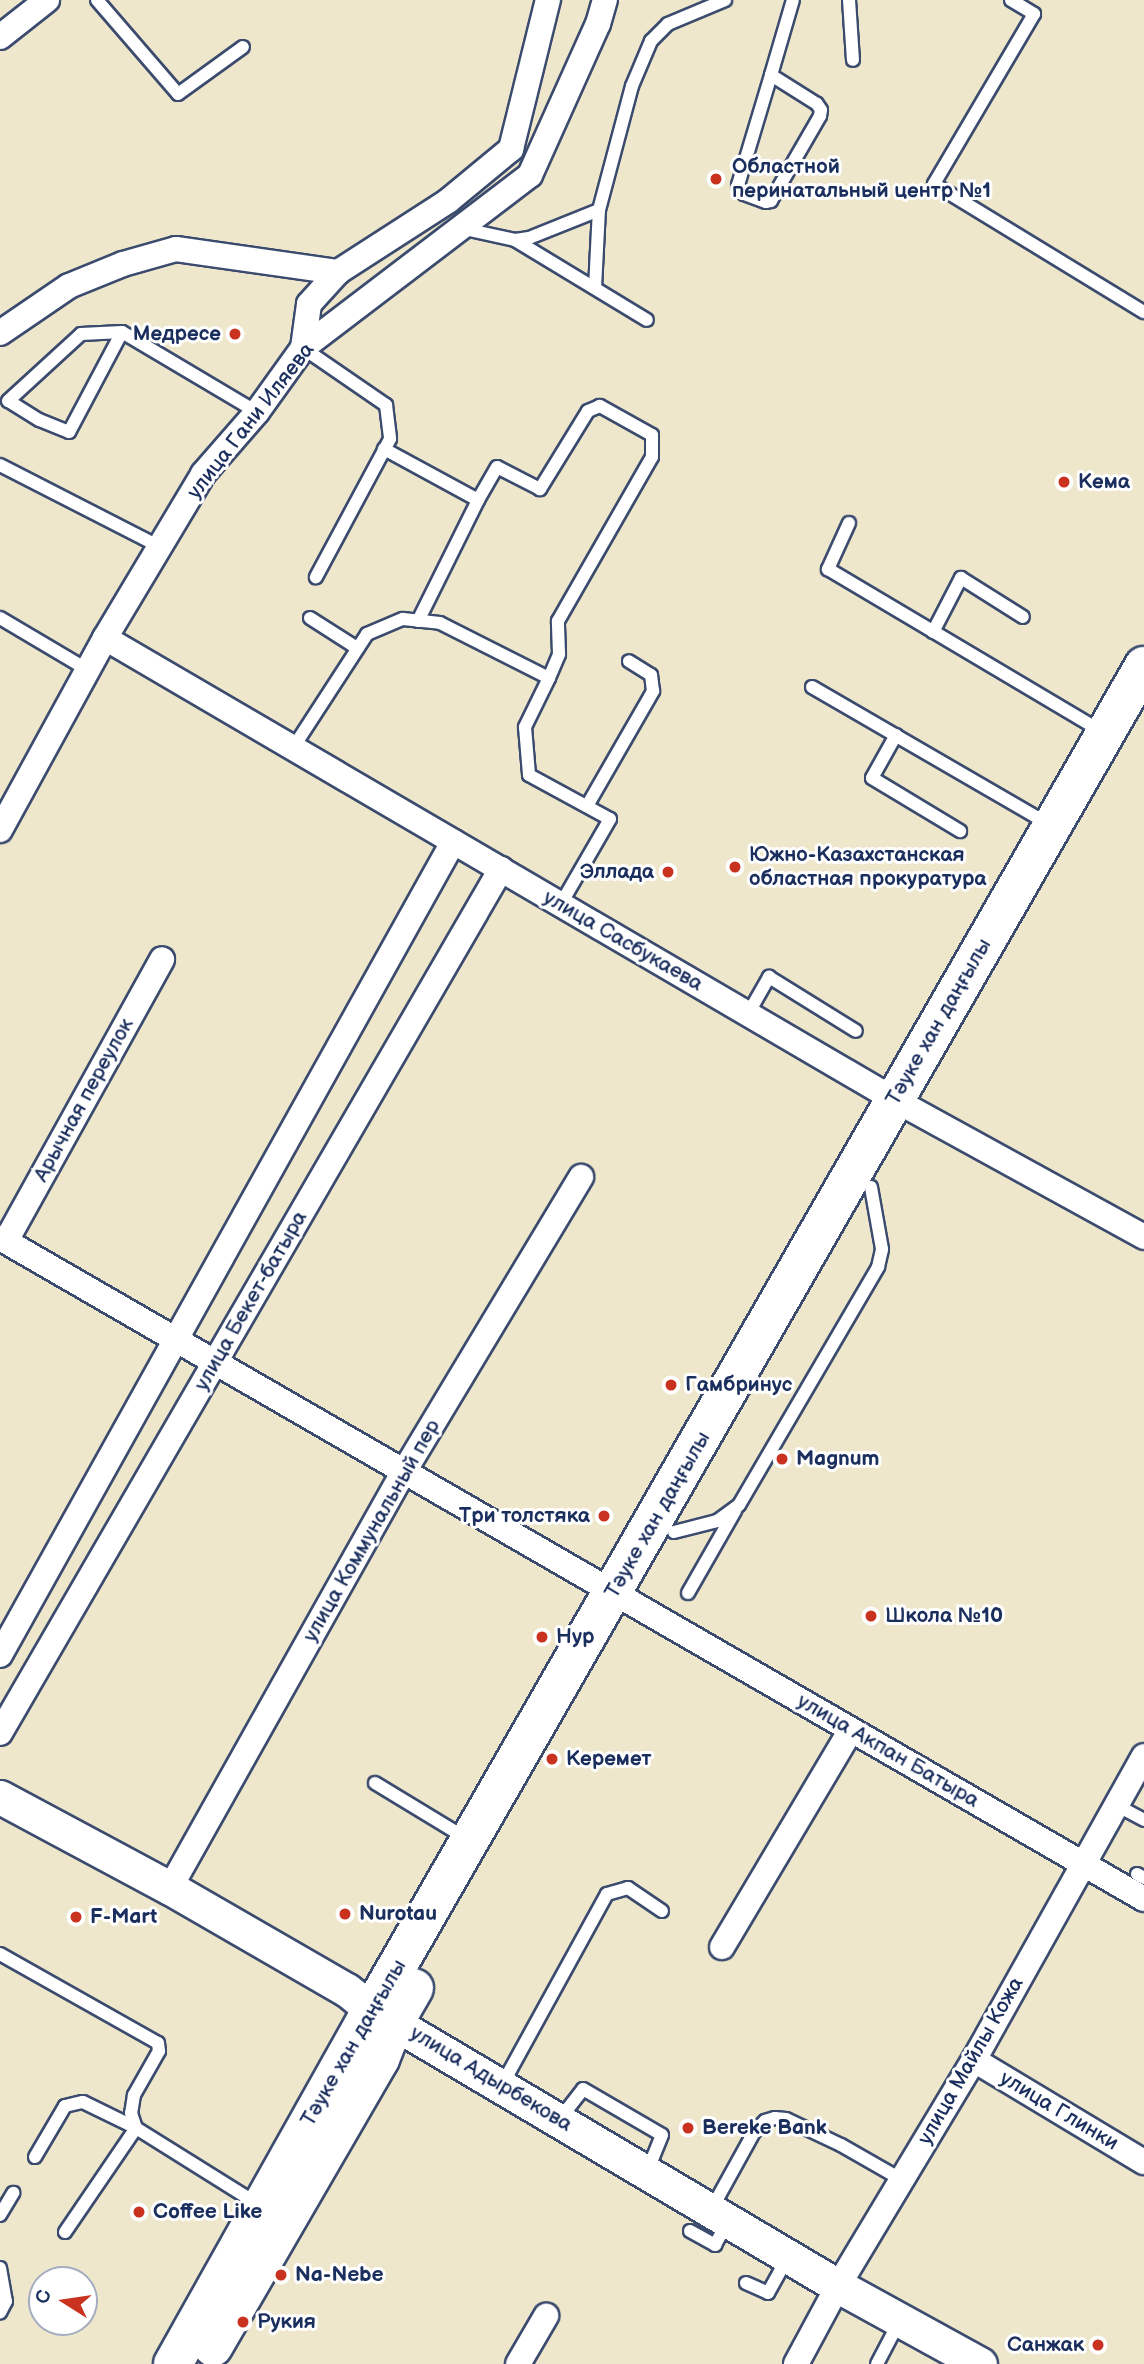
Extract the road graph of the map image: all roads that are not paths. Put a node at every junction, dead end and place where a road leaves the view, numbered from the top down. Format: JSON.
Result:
{"nodes":[{"id":1,"x":47,"y":0,"type":"edge"},
{"id":2,"x":97,"y":0,"type":"edge"},
{"id":3,"x":548,"y":0,"type":"edge"},
{"id":4,"x":605,"y":0,"type":"edge"},
{"id":5,"x":725,"y":0,"type":"edge"},
{"id":6,"x":793,"y":0,"type":"edge"},
{"id":7,"x":849,"y":0,"type":"edge"},
{"id":8,"x":1011,"y":0,"type":"edge"},
{"id":9,"x":0,"y":37,"type":"edge"},
{"id":10,"x":243,"y":47,"type":"dead end"},
{"id":11,"x":853,"y":60,"type":"dead end"},
{"id":12,"x":771,"y":75,"type":"junction"},
{"id":13,"x":599,"y":210,"type":"junction"},
{"id":14,"x":460,"y":228,"type":"junction"},
{"id":15,"x":515,"y":240,"type":"junction"},
{"id":16,"x":345,"y":268,"type":"junction"},
{"id":17,"x":595,"y":288,"type":"junction"},
{"id":18,"x":1144,"y":312,"type":"edge"},
{"id":19,"x":647,"y":320,"type":"dead end"},
{"id":20,"x":122,"y":332,"type":"junction"},
{"id":21,"x":0,"y":333,"type":"edge"},
{"id":22,"x":303,"y":348,"type":"junction"},
{"id":23,"x":257,"y":412,"type":"junction"},
{"id":24,"x":384,"y":449,"type":"junction"},
{"id":25,"x":0,"y":464,"type":"edge"},
{"id":26,"x":478,"y":500,"type":"junction"},
{"id":27,"x":849,"y":523,"type":"dead end"},
{"id":28,"x":160,"y":547,"type":"junction"},
{"id":29,"x":316,"y":577,"type":"dead end"},
{"id":30,"x":1023,"y":617,"type":"dead end"},
{"id":31,"x":0,"y":618,"type":"edge"},
{"id":32,"x":310,"y":618,"type":"dead end"},
{"id":33,"x":418,"y":621,"type":"junction"},
{"id":34,"x":933,"y":632,"type":"junction"},
{"id":35,"x":105,"y":638,"type":"junction"},
{"id":36,"x":357,"y":648,"type":"junction"},
{"id":37,"x":629,"y":661,"type":"dead end"},
{"id":38,"x":1144,"y":666,"type":"edge"},
{"id":39,"x":88,"y":670,"type":"junction"},
{"id":40,"x":549,"y":678,"type":"junction"},
{"id":41,"x":813,"y":687,"type":"dead end"},
{"id":42,"x":1144,"y":696,"type":"edge"},
{"id":43,"x":896,"y":735,"type":"junction"},
{"id":44,"x":1112,"y":737,"type":"junction"},
{"id":45,"x":293,"y":748,"type":"junction"},
{"id":46,"x":587,"y":806,"type":"junction"},
{"id":47,"x":0,"y":830,"type":"edge"},
{"id":48,"x":1059,"y":830,"type":"junction"},
{"id":49,"x":960,"y":831,"type":"dead end"},
{"id":50,"x":453,"y":842,"type":"junction"},
{"id":51,"x":501,"y":869,"type":"junction"},
{"id":52,"x":561,"y":904,"type":"junction"},
{"id":53,"x":162,"y":959,"type":"dead end"},
{"id":54,"x":748,"y":1014,"type":"junction"},
{"id":55,"x":856,"y":1031,"type":"dead end"},
{"id":56,"x":904,"y":1105,"type":"junction"},
{"id":57,"x":581,"y":1177,"type":"dead end"},
{"id":58,"x":871,"y":1187,"type":"junction"},
{"id":59,"x":1141,"y":1230,"type":"edge"},
{"id":60,"x":3,"y":1240,"type":"edge"},
{"id":61,"x":176,"y":1339,"type":"junction"},
{"id":62,"x":216,"y":1362,"type":"junction"},
{"id":63,"x":405,"y":1471,"type":"junction"},
{"id":64,"x":739,"y":1505,"type":"junction"},
{"id":65,"x":674,"y":1532,"type":"junction"},
{"id":66,"x":688,"y":1593,"type":"dead end"},
{"id":67,"x":624,"y":1597,"type":"junction"},
{"id":68,"x":0,"y":1655,"type":"edge"},
{"id":69,"x":851,"y":1730,"type":"junction"},
{"id":70,"x":0,"y":1733,"type":"edge"},
{"id":71,"x":1144,"y":1756,"type":"edge"},
{"id":72,"x":375,"y":1783,"type":"dead end"},
{"id":73,"x":0,"y":1797,"type":"edge"},
{"id":74,"x":1116,"y":1805,"type":"junction"},
{"id":75,"x":1144,"y":1820,"type":"edge"},
{"id":76,"x":470,"y":1841,"type":"junction"},
{"id":77,"x":1082,"y":1863,"type":"junction"},
{"id":78,"x":170,"y":1888,"type":"junction"},
{"id":79,"x":1144,"y":1899,"type":"edge"},
{"id":80,"x":662,"y":1911,"type":"dead end"},
{"id":81,"x":722,"y":1947,"type":"dead end"},
{"id":82,"x":0,"y":1954,"type":"edge"},
{"id":83,"x":383,"y":2016,"type":"junction"},
{"id":84,"x":974,"y":2060,"type":"junction"},
{"id":85,"x":501,"y":2085,"type":"junction"},
{"id":86,"x":136,"y":2128,"type":"junction"},
{"id":87,"x":35,"y":2157,"type":"dead end"},
{"id":88,"x":1144,"y":2162,"type":"edge"},
{"id":89,"x":902,"y":2180,"type":"junction"},
{"id":90,"x":12,"y":2193,"type":"dead end"},
{"id":91,"x":262,"y":2206,"type":"junction"},
{"id":92,"x":0,"y":2215,"type":"edge"},
{"id":93,"x":709,"y":2221,"type":"junction"},
{"id":94,"x":65,"y":2232,"type":"dead end"},
{"id":95,"x":788,"y":2257,"type":"junction"},
{"id":96,"x":0,"y":2268,"type":"edge"},
{"id":97,"x":746,"y":2283,"type":"dead end"},
{"id":98,"x":838,"y":2286,"type":"junction"},
{"id":99,"x":0,"y":2313,"type":"edge"},
{"id":100,"x":546,"y":2316,"type":"dead end"},
{"id":101,"x":900,"y":2320,"type":"junction"},
{"id":102,"x":973,"y":2362,"type":"edge"},
{"id":103,"x":173,"y":2364,"type":"edge"},
{"id":104,"x":203,"y":2364,"type":"edge"},
{"id":105,"x":519,"y":2364,"type":"edge"},
{"id":106,"x":796,"y":2364,"type":"edge"},
{"id":107,"x":877,"y":2364,"type":"edge"}],
"edges":[{"from":1,"to":9,"type":"street"},
{"from":2,"to":10,"type":"lane"},
{"from":3,"to":16,"type":"street"},
{"from":4,"to":14,"type":"street","name":"улица Гани Иляева"},
{"from":5,"to":13,"type":"lane"},
{"from":6,"to":12,"type":"lane"},
{"from":7,"to":11,"type":"lane"},
{"from":8,"to":18,"type":"lane"},
{"from":12,"to":12,"type":"lane"},
{"from":13,"to":15,"type":"lane"},
{"from":13,"to":17,"type":"lane"},
{"from":14,"to":15,"type":"lane"},
{"from":14,"to":22,"type":"street","name":"улица Гани Иляева"},
{"from":15,"to":17,"type":"lane"},
{"from":16,"to":21,"type":"street"},
{"from":16,"to":22,"type":"street"},
{"from":17,"to":19,"type":"lane"},
{"from":20,"to":20,"type":"lane"},
{"from":20,"to":23,"type":"lane"},
{"from":22,"to":23,"type":"street","name":"улица Гани Иляева"},
{"from":22,"to":24,"type":"lane"},
{"from":23,"to":28,"type":"street","name":"улица Гани Иляева"},
{"from":24,"to":26,"type":"lane"},
{"from":24,"to":29,"type":"lane"},
{"from":25,"to":28,"type":"lane"},
{"from":26,"to":33,"type":"lane"},
{"from":26,"to":40,"type":"lane"},
{"from":27,"to":34,"type":"lane"},
{"from":28,"to":35,"type":"street","name":"улица Гани Иляева"},
{"from":30,"to":34,"type":"lane"},
{"from":31,"to":39,"type":"lane"},
{"from":32,"to":36,"type":"lane"},
{"from":33,"to":36,"type":"lane"},
{"from":33,"to":40,"type":"lane"},
{"from":34,"to":44,"type":"lane"},
{"from":35,"to":39,"type":"street","name":"улица Гани Иляева"},
{"from":35,"to":45,"type":"street","name":"улица Сасбукаева"},
{"from":36,"to":45,"type":"lane"},
{"from":37,"to":46,"type":"lane"},
{"from":38,"to":44,"type":"main road","name":"Тәуке хан даңғылы"},
{"from":39,"to":47,"type":"street","name":"улица Гани Иляева"},
{"from":40,"to":46,"type":"lane"},
{"from":41,"to":43,"type":"lane"},
{"from":42,"to":44,"type":"main road","name":"Тәуке хан даңғылы"},
{"from":43,"to":48,"type":"lane"},
{"from":43,"to":49,"type":"lane"},
{"from":44,"to":48,"type":"main road","name":"Тәуке хан даңғылы"},
{"from":45,"to":50,"type":"street","name":"улица Сасбукаева"},
{"from":46,"to":52,"type":"lane"},
{"from":48,"to":56,"type":"main road","name":"Тәуке хан даңғылы"},
{"from":50,"to":51,"type":"street","name":"улица Сасбукаева"},
{"from":50,"to":61,"type":"street"},
{"from":51,"to":52,"type":"street","name":"улица Сасбукаева"},
{"from":51,"to":62,"type":"street","name":"улица Бекет-батыра"},
{"from":52,"to":54,"type":"street","name":"улица Сасбукаева"},
{"from":53,"to":60,"type":"street","name":"Арычная переулок"},
{"from":54,"to":55,"type":"lane"},
{"from":54,"to":56,"type":"street","name":"улица Сасбукаева"},
{"from":56,"to":58,"type":"main road","name":"Тәуке хан даңғылы"},
{"from":56,"to":59,"type":"street","name":"улица Сасбукаева"},
{"from":56,"to":67,"type":"main road","name":"Тәуке хан даңғылы"},
{"from":57,"to":63,"type":"street","name":"улица Коммунальный пер"},
{"from":58,"to":64,"type":"lane"},
{"from":58,"to":65,"type":"main road","name":"Тәуке хан даңғылы"},
{"from":60,"to":61,"type":"street","name":"улица Акпан Батыра"},
{"from":61,"to":62,"type":"street","name":"улица Акпан Батыра"},
{"from":61,"to":68,"type":"street"},
{"from":62,"to":63,"type":"street","name":"улица Акпан Батыра"},
{"from":62,"to":70,"type":"street","name":"улица Бекет-батыра"},
{"from":63,"to":67,"type":"street","name":"улица Акпан Батыра"},
{"from":63,"to":78,"type":"street","name":"улица Коммунальный пер"},
{"from":64,"to":65,"type":"lane"},
{"from":64,"to":66,"type":"lane"},
{"from":65,"to":67,"type":"main road","name":"Тәуке хан даңғылы"},
{"from":67,"to":69,"type":"street","name":"улица Акпан Батыра"},
{"from":67,"to":76,"type":"main road","name":"Тәуке хан даңғылы"},
{"from":67,"to":83,"type":"main road","name":"Тәуке хан даңғылы"},
{"from":69,"to":77,"type":"street","name":"улица Акпан Батыра"},
{"from":69,"to":81,"type":"street"},
{"from":71,"to":74,"type":"street","name":"улица Майлы Кожа"},
{"from":72,"to":76,"type":"lane"},
{"from":73,"to":78,"type":"main road","name":"улица Адырбекова"},
{"from":74,"to":75,"type":"lane"},
{"from":74,"to":77,"type":"street","name":"улица Майлы Кожа"},
{"from":76,"to":83,"type":"main road","name":"Тәуке хан даңғылы"},
{"from":77,"to":79,"type":"street","name":"улица Акпан Батыра"},
{"from":77,"to":84,"type":"street","name":"улица Майлы Кожа"},
{"from":78,"to":83,"type":"main road","name":"улица Адырбекова"},
{"from":80,"to":85,"type":"lane"},
{"from":82,"to":86,"type":"lane"},
{"from":83,"to":85,"type":"main road","name":"улица Адырбекова"},
{"from":83,"to":91,"type":"main road","name":"Тәуке хан даңғылы"},
{"from":83,"to":104,"type":"main road","name":"Тәуке хан даңғылы"},
{"from":84,"to":88,"type":"street","name":"улица Глинки"},
{"from":84,"to":89,"type":"street","name":"улица Майлы Кожа"},
{"from":85,"to":93,"type":"main road","name":"улица Адырбекова"},
{"from":86,"to":87,"type":"lane"},
{"from":86,"to":91,"type":"lane"},
{"from":86,"to":94,"type":"lane"},
{"from":89,"to":93,"type":"lane"},
{"from":89,"to":98,"type":"street","name":"улица Майлы Кожа"},
{"from":90,"to":92,"type":"lane"},
{"from":91,"to":103,"type":"main road","name":"Тәуке хан даңғылы"},
{"from":93,"to":95,"type":"main road","name":"улица Адырбекова"},
{"from":95,"to":97,"type":"lane"},
{"from":95,"to":98,"type":"main road","name":"улица Адырбекова"},
{"from":96,"to":99,"type":"lane"},
{"from":98,"to":101,"type":"main road","name":"улица Адырбекова"},
{"from":98,"to":106,"type":"street","name":"улица Майлы Кожа"},
{"from":100,"to":105,"type":"street"},
{"from":101,"to":102,"type":"main road","name":"улица Адырбекова"},
{"from":101,"to":107,"type":"lane"}]}
